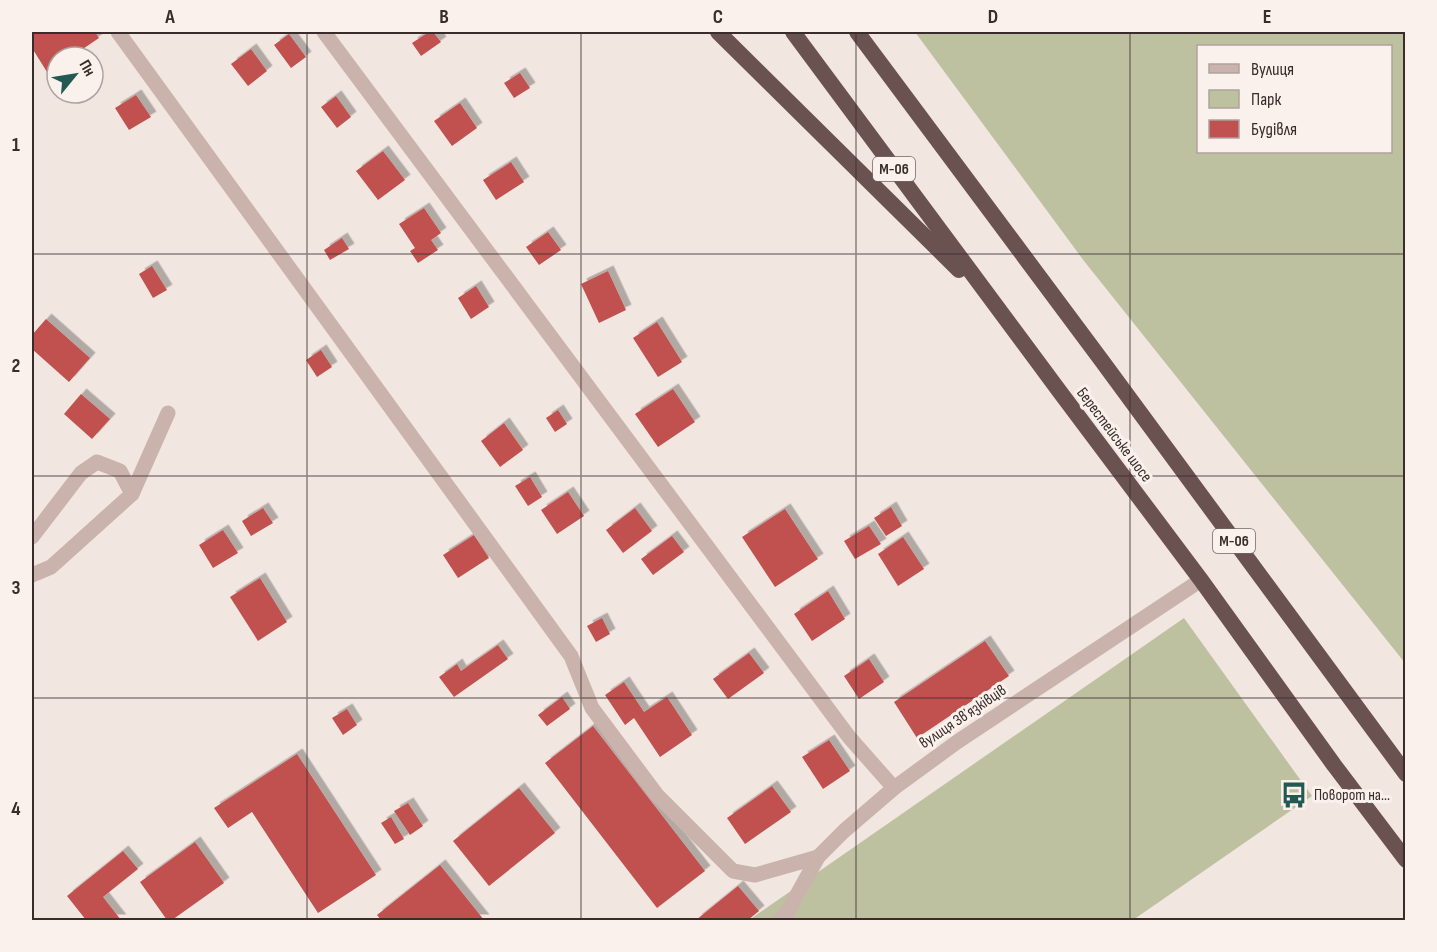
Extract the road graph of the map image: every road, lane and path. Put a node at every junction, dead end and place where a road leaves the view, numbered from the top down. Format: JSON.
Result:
{"nodes":[{"id":1,"x":118,"y":32,"type":"edge"},
{"id":2,"x":324,"y":32,"type":"edge"},
{"id":3,"x":718,"y":32,"type":"edge"},
{"id":4,"x":793,"y":32,"type":"edge"},
{"id":5,"x":857,"y":32,"type":"edge"},
{"id":6,"x":996,"y":306,"type":"junction"},
{"id":7,"x":168,"y":413,"type":"dead end"},
{"id":8,"x":132,"y":494,"type":"junction"},
{"id":9,"x":32,"y":537,"type":"edge"},
{"id":10,"x":32,"y":574,"type":"edge"},
{"id":11,"x":1201,"y":580,"type":"junction"},
{"id":12,"x":1406,"y":774,"type":"edge"},
{"id":13,"x":894,"y":788,"type":"junction"},
{"id":14,"x":818,"y":857,"type":"junction"},
{"id":15,"x":1406,"y":860,"type":"edge"},
{"id":16,"x":779,"y":921,"type":"edge"}],
"edges":[{"from":1,"to":14,"type":"street"},
{"from":2,"to":13,"type":"street"},
{"from":3,"to":6,"type":"highway"},
{"from":4,"to":6,"type":"highway","name":"Берестейське шосе","number":"М-06"},
{"from":5,"to":12,"type":"highway","name":"Берестейське шосе","number":"М-06"},
{"from":6,"to":11,"type":"highway","name":"Берестейське шосе","number":"М-06"},
{"from":7,"to":8,"type":"street"},
{"from":8,"to":9,"type":"street"},
{"from":8,"to":10,"type":"street"},
{"from":11,"to":13,"type":"street","name":"вулиця Звʼязківців"},
{"from":11,"to":15,"type":"highway","name":"Берестейське шосе","number":"М-06"},
{"from":13,"to":14,"type":"street","name":"вулиця Звʼязківців"},
{"from":14,"to":16,"type":"street","name":"вулиця Звʼязківців"}]}
